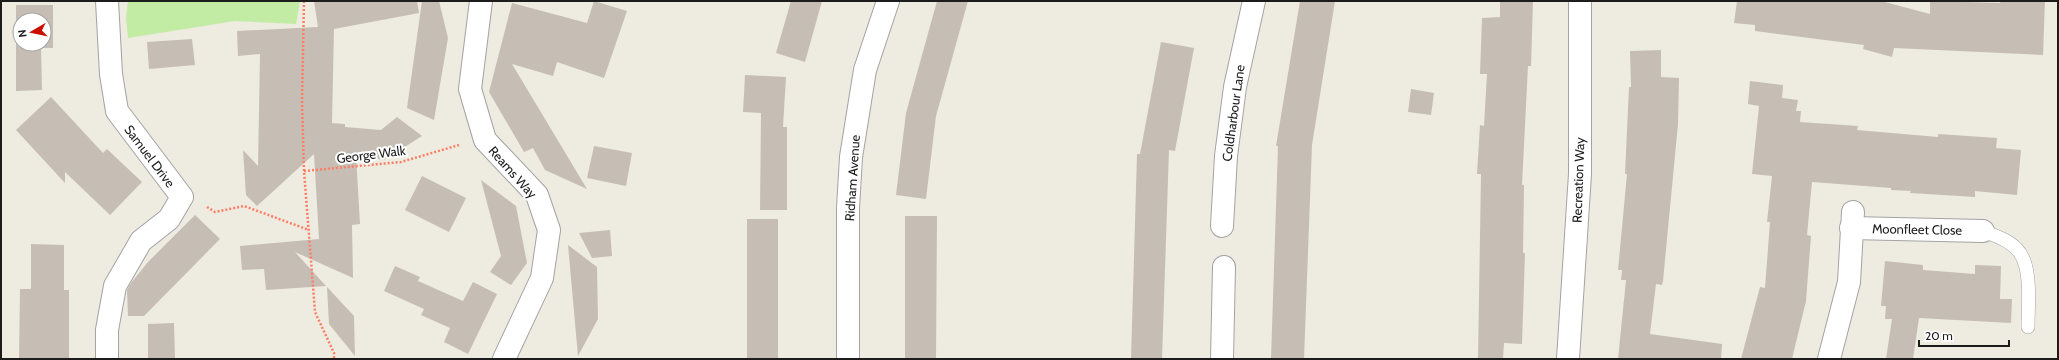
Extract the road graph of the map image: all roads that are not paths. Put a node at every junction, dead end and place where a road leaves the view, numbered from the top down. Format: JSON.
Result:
{"nodes":[{"id":1,"x":107,"y":1,"type":"edge"},
{"id":2,"x":481,"y":1,"type":"edge"},
{"id":3,"x":888,"y":1,"type":"edge"},
{"id":4,"x":1254,"y":1,"type":"edge"},
{"id":5,"x":1580,"y":1,"type":"edge"},
{"id":6,"x":1222,"y":226,"type":"dead end"},
{"id":7,"x":1983,"y":231,"type":"joint"},
{"id":8,"x":1224,"y":267,"type":"dead end"},
{"id":9,"x":2028,"y":327,"type":"dead end"},
{"id":10,"x":107,"y":359,"type":"edge"},
{"id":11,"x":504,"y":359,"type":"edge"},
{"id":12,"x":848,"y":359,"type":"edge"},
{"id":13,"x":1222,"y":359,"type":"edge"},
{"id":14,"x":1568,"y":359,"type":"edge"},
{"id":15,"x":1829,"y":359,"type":"edge"}],
"edges":[{"from":1,"to":10,"type":"street","name":"Samuel Drive"},
{"from":2,"to":11,"type":"street","name":"Reams Way"},
{"from":3,"to":12,"type":"street","name":"Ridham Avenue"},
{"from":4,"to":6,"type":"street","name":"Coldharbour Lane"},
{"from":5,"to":14,"type":"street","name":"Recreation Way"},
{"from":7,"to":9,"type":"lane"},
{"from":7,"to":15,"type":"street","name":"Moonfleet Close"},
{"from":8,"to":13,"type":"street"}]}
